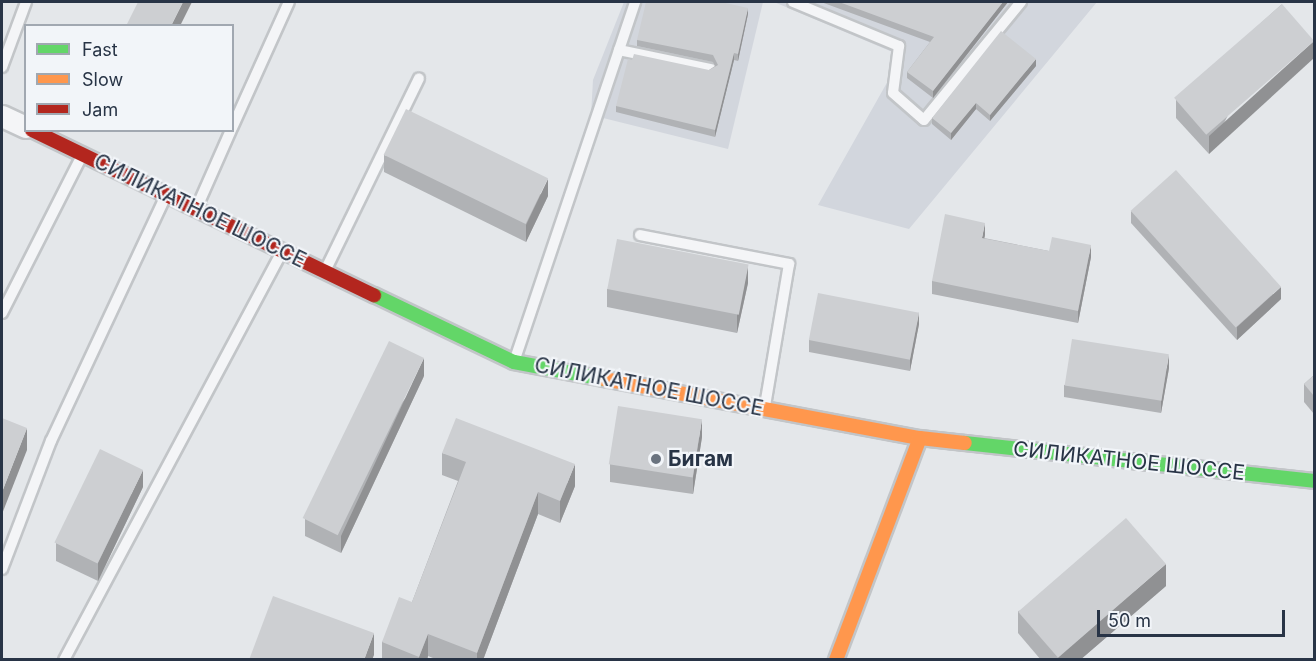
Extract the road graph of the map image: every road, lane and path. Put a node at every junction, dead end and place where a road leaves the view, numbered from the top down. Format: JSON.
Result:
{"nodes":[{"id":1,"x":26,"y":2,"type":"edge"},
{"id":2,"x":289,"y":2,"type":"edge"},
{"id":3,"x":635,"y":2,"type":"edge"},
{"id":4,"x":793,"y":2,"type":"edge"},
{"id":5,"x":1021,"y":2,"type":"edge"},
{"id":6,"x":620,"y":50,"type":"junction"},
{"id":7,"x":2,"y":67,"type":"edge"},
{"id":8,"x":711,"y":69,"type":"edge"},
{"id":9,"x":419,"y":78,"type":"dead end"},
{"id":10,"x":2,"y":116,"type":"edge"},
{"id":11,"x":234,"y":125,"type":"edge"},
{"id":12,"x":24,"y":127,"type":"edge"},
{"id":13,"x":36,"y":132,"type":"edge"},
{"id":14,"x":231,"y":132,"type":"edge"},
{"id":15,"x":82,"y":154,"type":"junction"},
{"id":16,"x":166,"y":195,"type":"junction"},
{"id":17,"x":196,"y":209,"type":"junction"},
{"id":18,"x":640,"y":235,"type":"dead end"},
{"id":19,"x":283,"y":251,"type":"junction"},
{"id":20,"x":324,"y":272,"type":"junction"},
{"id":21,"x":2,"y":313,"type":"edge"},
{"id":22,"x":514,"y":362,"type":"junction"},
{"id":23,"x":765,"y":409,"type":"junction"},
{"id":24,"x":920,"y":438,"type":"junction"},
{"id":25,"x":1314,"y":481,"type":"edge"},
{"id":26,"x":2,"y":569,"type":"edge"},
{"id":27,"x":64,"y":660,"type":"edge"},
{"id":28,"x":836,"y":660,"type":"edge"}],
"edges":[{"from":1,"to":7,"type":"lane"},
{"from":2,"to":11,"type":"lane"},
{"from":3,"to":6,"type":"lane"},
{"from":4,"to":5,"type":"lane"},
{"from":6,"to":8,"type":"lane"},
{"from":6,"to":22,"type":"lane"},
{"from":9,"to":20,"type":"lane"},
{"from":10,"to":12,"type":"street"},
{"from":13,"to":15,"type":"street","name":"СИЛИКАТНОЕ ШОССЕ"},
{"from":14,"to":17,"type":"lane"},
{"from":15,"to":16,"type":"street","name":"СИЛИКАТНОЕ ШОССЕ"},
{"from":15,"to":21,"type":"lane"},
{"from":16,"to":17,"type":"street","name":"СИЛИКАТНОЕ ШОССЕ"},
{"from":16,"to":26,"type":"lane"},
{"from":17,"to":19,"type":"street","name":"СИЛИКАТНОЕ ШОССЕ"},
{"from":18,"to":23,"type":"lane"},
{"from":19,"to":20,"type":"street","name":"СИЛИКАТНОЕ ШОССЕ"},
{"from":19,"to":27,"type":"lane"},
{"from":20,"to":22,"type":"street","name":"СИЛИКАТНОЕ ШОССЕ"},
{"from":22,"to":23,"type":"street","name":"СИЛИКАТНОЕ ШОССЕ"},
{"from":23,"to":24,"type":"street","name":"СИЛИКАТНОЕ ШОССЕ"},
{"from":24,"to":25,"type":"street","name":"СИЛИКАТНОЕ ШОССЕ"},
{"from":24,"to":28,"type":"street"}]}
